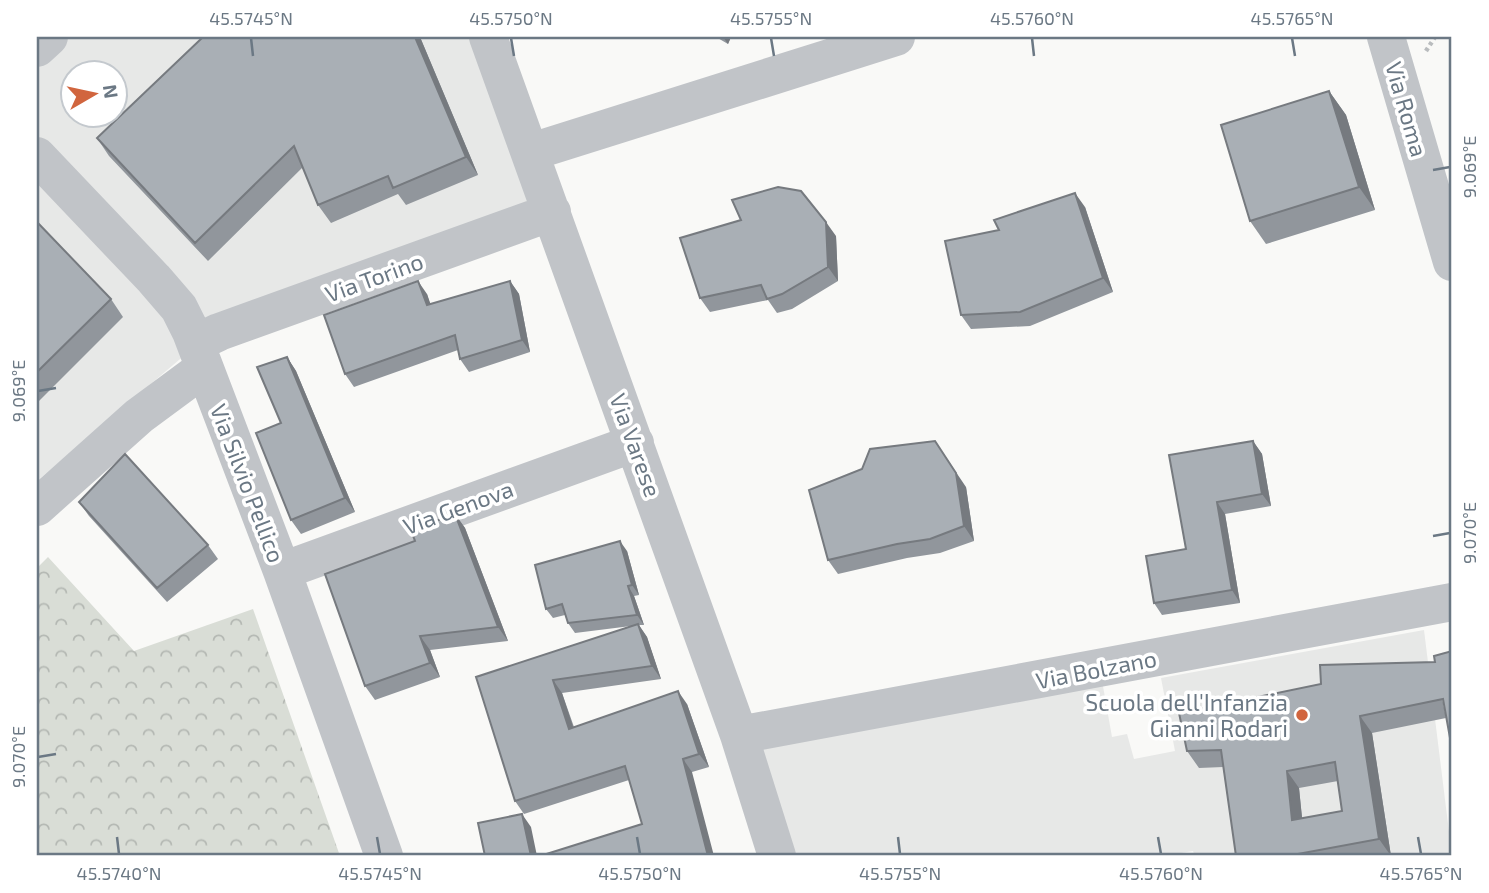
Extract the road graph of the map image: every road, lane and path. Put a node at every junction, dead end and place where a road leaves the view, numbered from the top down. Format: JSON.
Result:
{"nodes":[{"id":1,"x":49,"y":37,"type":"edge"},
{"id":2,"x":488,"y":37,"type":"edge"},
{"id":3,"x":896,"y":37,"type":"edge"},
{"id":4,"x":1386,"y":37,"type":"edge"},
{"id":5,"x":37,"y":48,"type":"edge"},
{"id":6,"x":531,"y":152,"type":"junction"},
{"id":7,"x":37,"y":156,"type":"edge"},
{"id":8,"x":552,"y":212,"type":"junction"},
{"id":9,"x":1452,"y":262,"type":"edge"},
{"id":10,"x":200,"y":356,"type":"junction"},
{"id":11,"x":635,"y":443,"type":"junction"},
{"id":12,"x":37,"y":508,"type":"edge"},
{"id":13,"x":282,"y":571,"type":"junction"},
{"id":14,"x":1452,"y":602,"type":"edge"},
{"id":15,"x":739,"y":735,"type":"junction"},
{"id":16,"x":384,"y":856,"type":"edge"},
{"id":17,"x":777,"y":856,"type":"edge"}],
"edges":[{"from":1,"to":5,"type":"street"},
{"from":2,"to":6,"type":"street","name":"Via Varese"},
{"from":3,"to":6,"type":"street"},
{"from":4,"to":9,"type":"street","name":"Via Roma"},
{"from":6,"to":8,"type":"street","name":"Via Varese"},
{"from":7,"to":10,"type":"street","name":"Via Silvio Pellico"},
{"from":8,"to":10,"type":"street","name":"Via Torino"},
{"from":8,"to":11,"type":"street","name":"Via Varese"},
{"from":10,"to":12,"type":"street","name":"Via Torino"},
{"from":10,"to":13,"type":"street","name":"Via Silvio Pellico"},
{"from":11,"to":13,"type":"street","name":"Via Genova"},
{"from":11,"to":15,"type":"street","name":"Via Varese"},
{"from":13,"to":16,"type":"street","name":"Via Silvio Pellico"},
{"from":14,"to":15,"type":"street","name":"Via Bolzano"},
{"from":15,"to":17,"type":"street","name":"Via Varese"}]}
